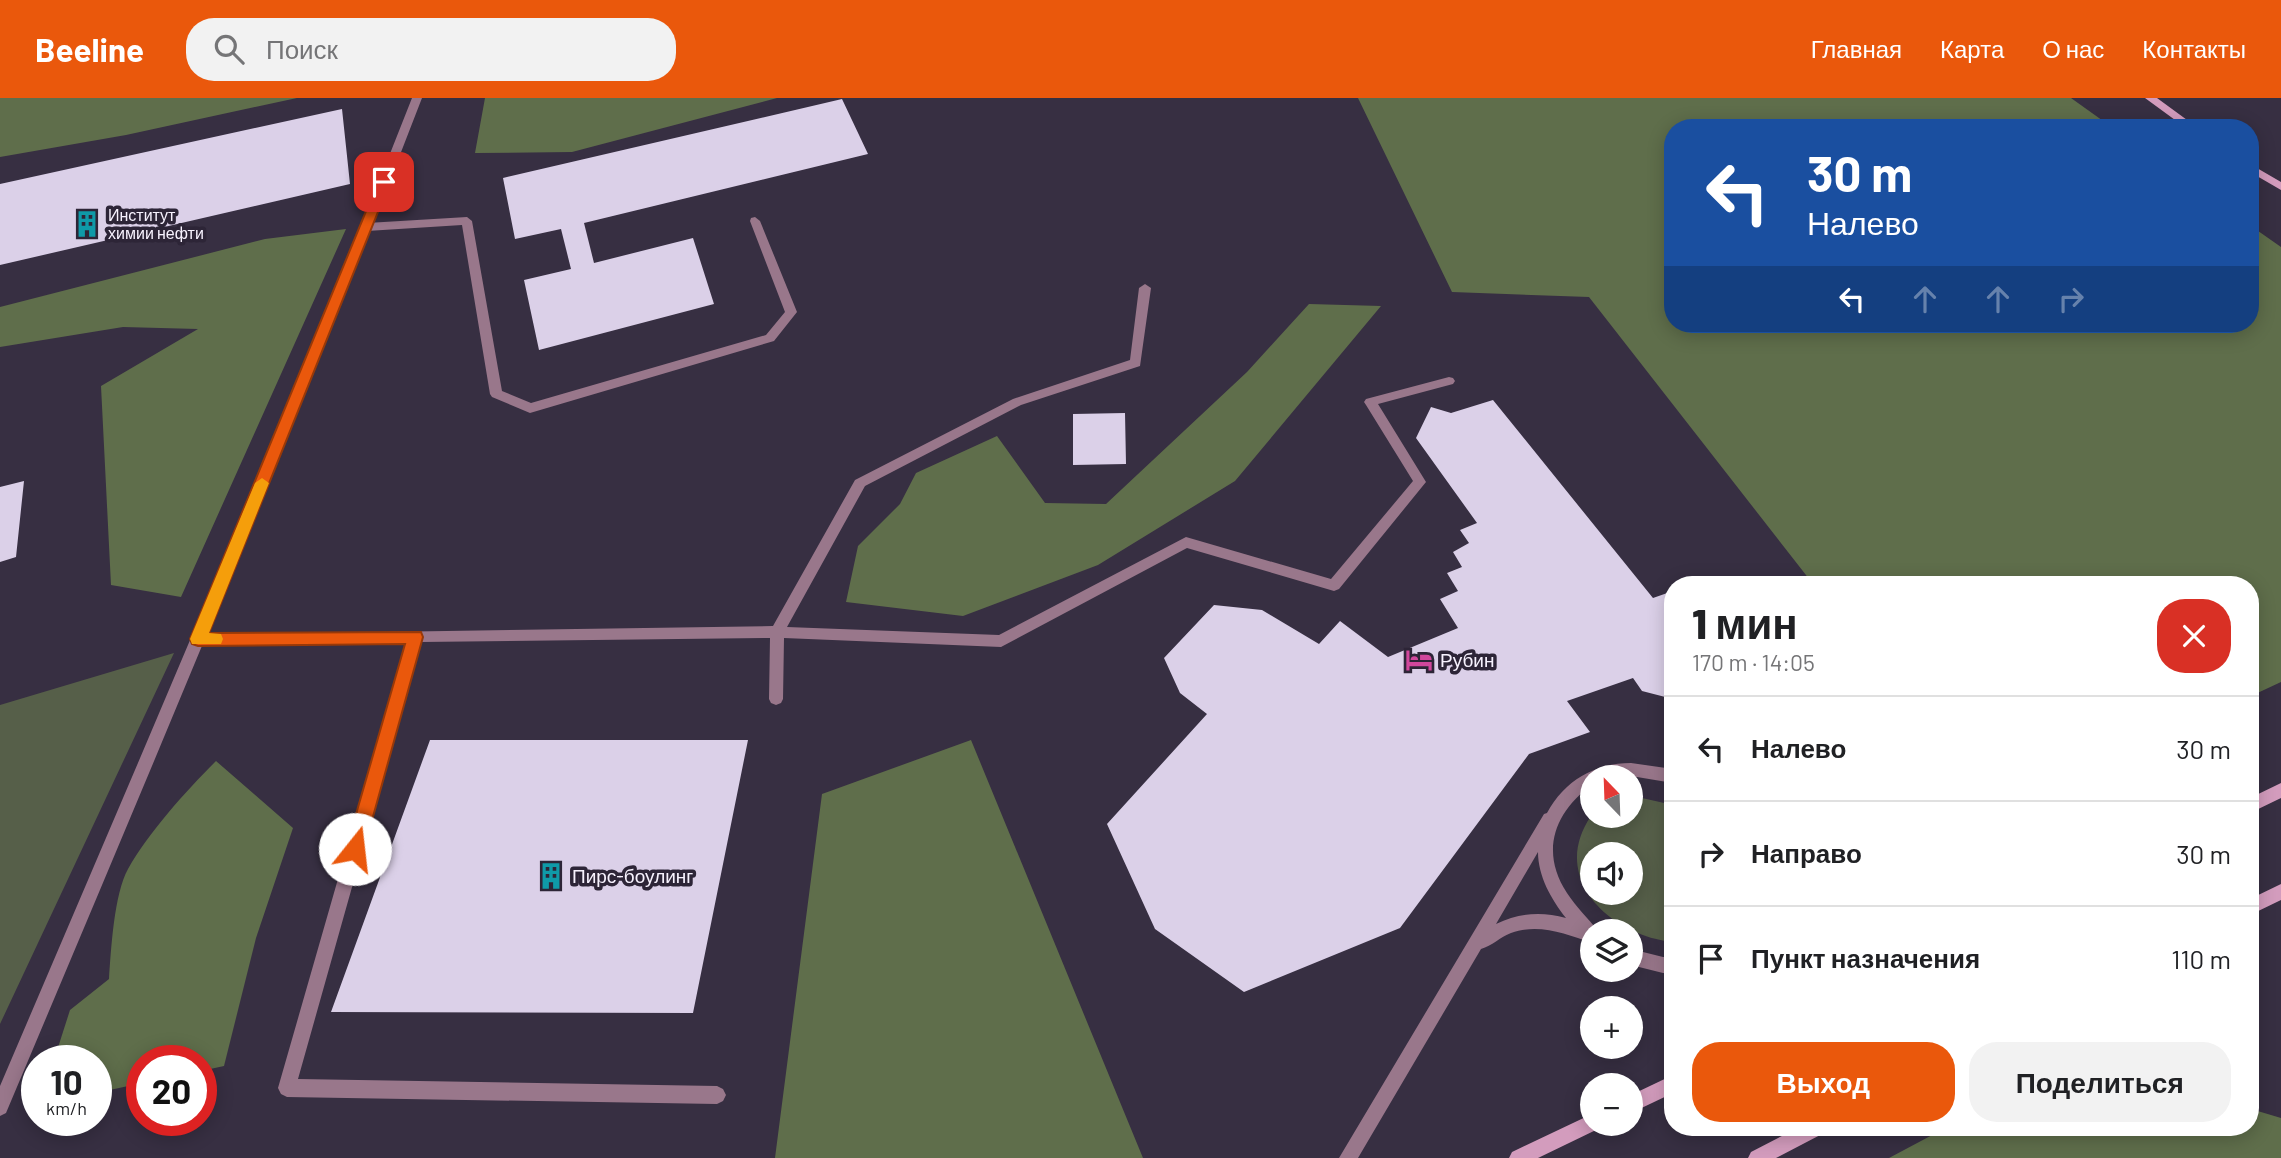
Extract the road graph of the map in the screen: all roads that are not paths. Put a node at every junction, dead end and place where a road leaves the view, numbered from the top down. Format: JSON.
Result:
{"nodes":[{"id":1,"x":417,"y":98,"type":"edge"},
{"id":2,"x":2150,"y":98,"type":"edge"},
{"id":3,"x":2180,"y":119,"type":"edge"},
{"id":4,"x":2259,"y":173,"type":"edge"},
{"id":5,"x":2281,"y":187,"type":"edge"},
{"id":6,"x":755,"y":221,"type":"dead end"},
{"id":7,"x":367,"y":228,"type":"junction"},
{"id":8,"x":1145,"y":288,"type":"dead end"},
{"id":9,"x":1449,"y":381,"type":"dead end"},
{"id":10,"x":777,"y":632,"type":"junction"},
{"id":11,"x":415,"y":637,"type":"junction"},
{"id":12,"x":198,"y":639,"type":"junction"},
{"id":13,"x":776,"y":699,"type":"dead end"},
{"id":14,"x":1664,"y":775,"type":"edge"},
{"id":15,"x":2281,"y":790,"type":"edge"},
{"id":16,"x":2259,"y":801,"type":"edge"},
{"id":17,"x":1549,"y":819,"type":"junction"},
{"id":18,"x":2281,"y":892,"type":"edge"},
{"id":19,"x":2259,"y":903,"type":"edge"},
{"id":20,"x":1580,"y":923,"type":"edge"},
{"id":21,"x":1580,"y":930,"type":"edge"},
{"id":22,"x":1477,"y":944,"type":"junction"},
{"id":23,"x":1643,"y":960,"type":"edge"},
{"id":24,"x":1664,"y":965,"type":"edge"},
{"id":25,"x":1664,"y":1088,"type":"edge"},
{"id":26,"x":717,"y":1095,"type":"dead end"},
{"id":27,"x":1643,"y":1098,"type":"edge"},
{"id":28,"x":0,"y":1107,"type":"edge"},
{"id":29,"x":1580,"y":1129,"type":"edge"},
{"id":30,"x":1800,"y":1136,"type":"edge"},
{"id":31,"x":1348,"y":1158,"type":"edge"},
{"id":32,"x":1518,"y":1158,"type":"edge"},
{"id":33,"x":1757,"y":1158,"type":"edge"}],
"edges":[{"from":1,"to":7,"type":"street"},
{"from":2,"to":3,"type":"main road"},
{"from":4,"to":5,"type":"main road"},
{"from":6,"to":7,"type":"street"},
{"from":7,"to":12,"type":"street"},
{"from":8,"to":10,"type":"street"},
{"from":9,"to":10,"type":"street"},
{"from":10,"to":11,"type":"street"},
{"from":10,"to":13,"type":"street"},
{"from":11,"to":12,"type":"street"},
{"from":11,"to":26,"type":"street"},
{"from":12,"to":28,"type":"street"},
{"from":14,"to":17,"type":"street"},
{"from":15,"to":16,"type":"main road"},
{"from":17,"to":20,"type":"street"},
{"from":17,"to":22,"type":"street"},
{"from":18,"to":19,"type":"main road"},
{"from":21,"to":22,"type":"street"},
{"from":22,"to":31,"type":"street"},
{"from":23,"to":24,"type":"street"},
{"from":25,"to":27,"type":"main road"},
{"from":29,"to":32,"type":"main road"},
{"from":30,"to":33,"type":"main road"}]}
